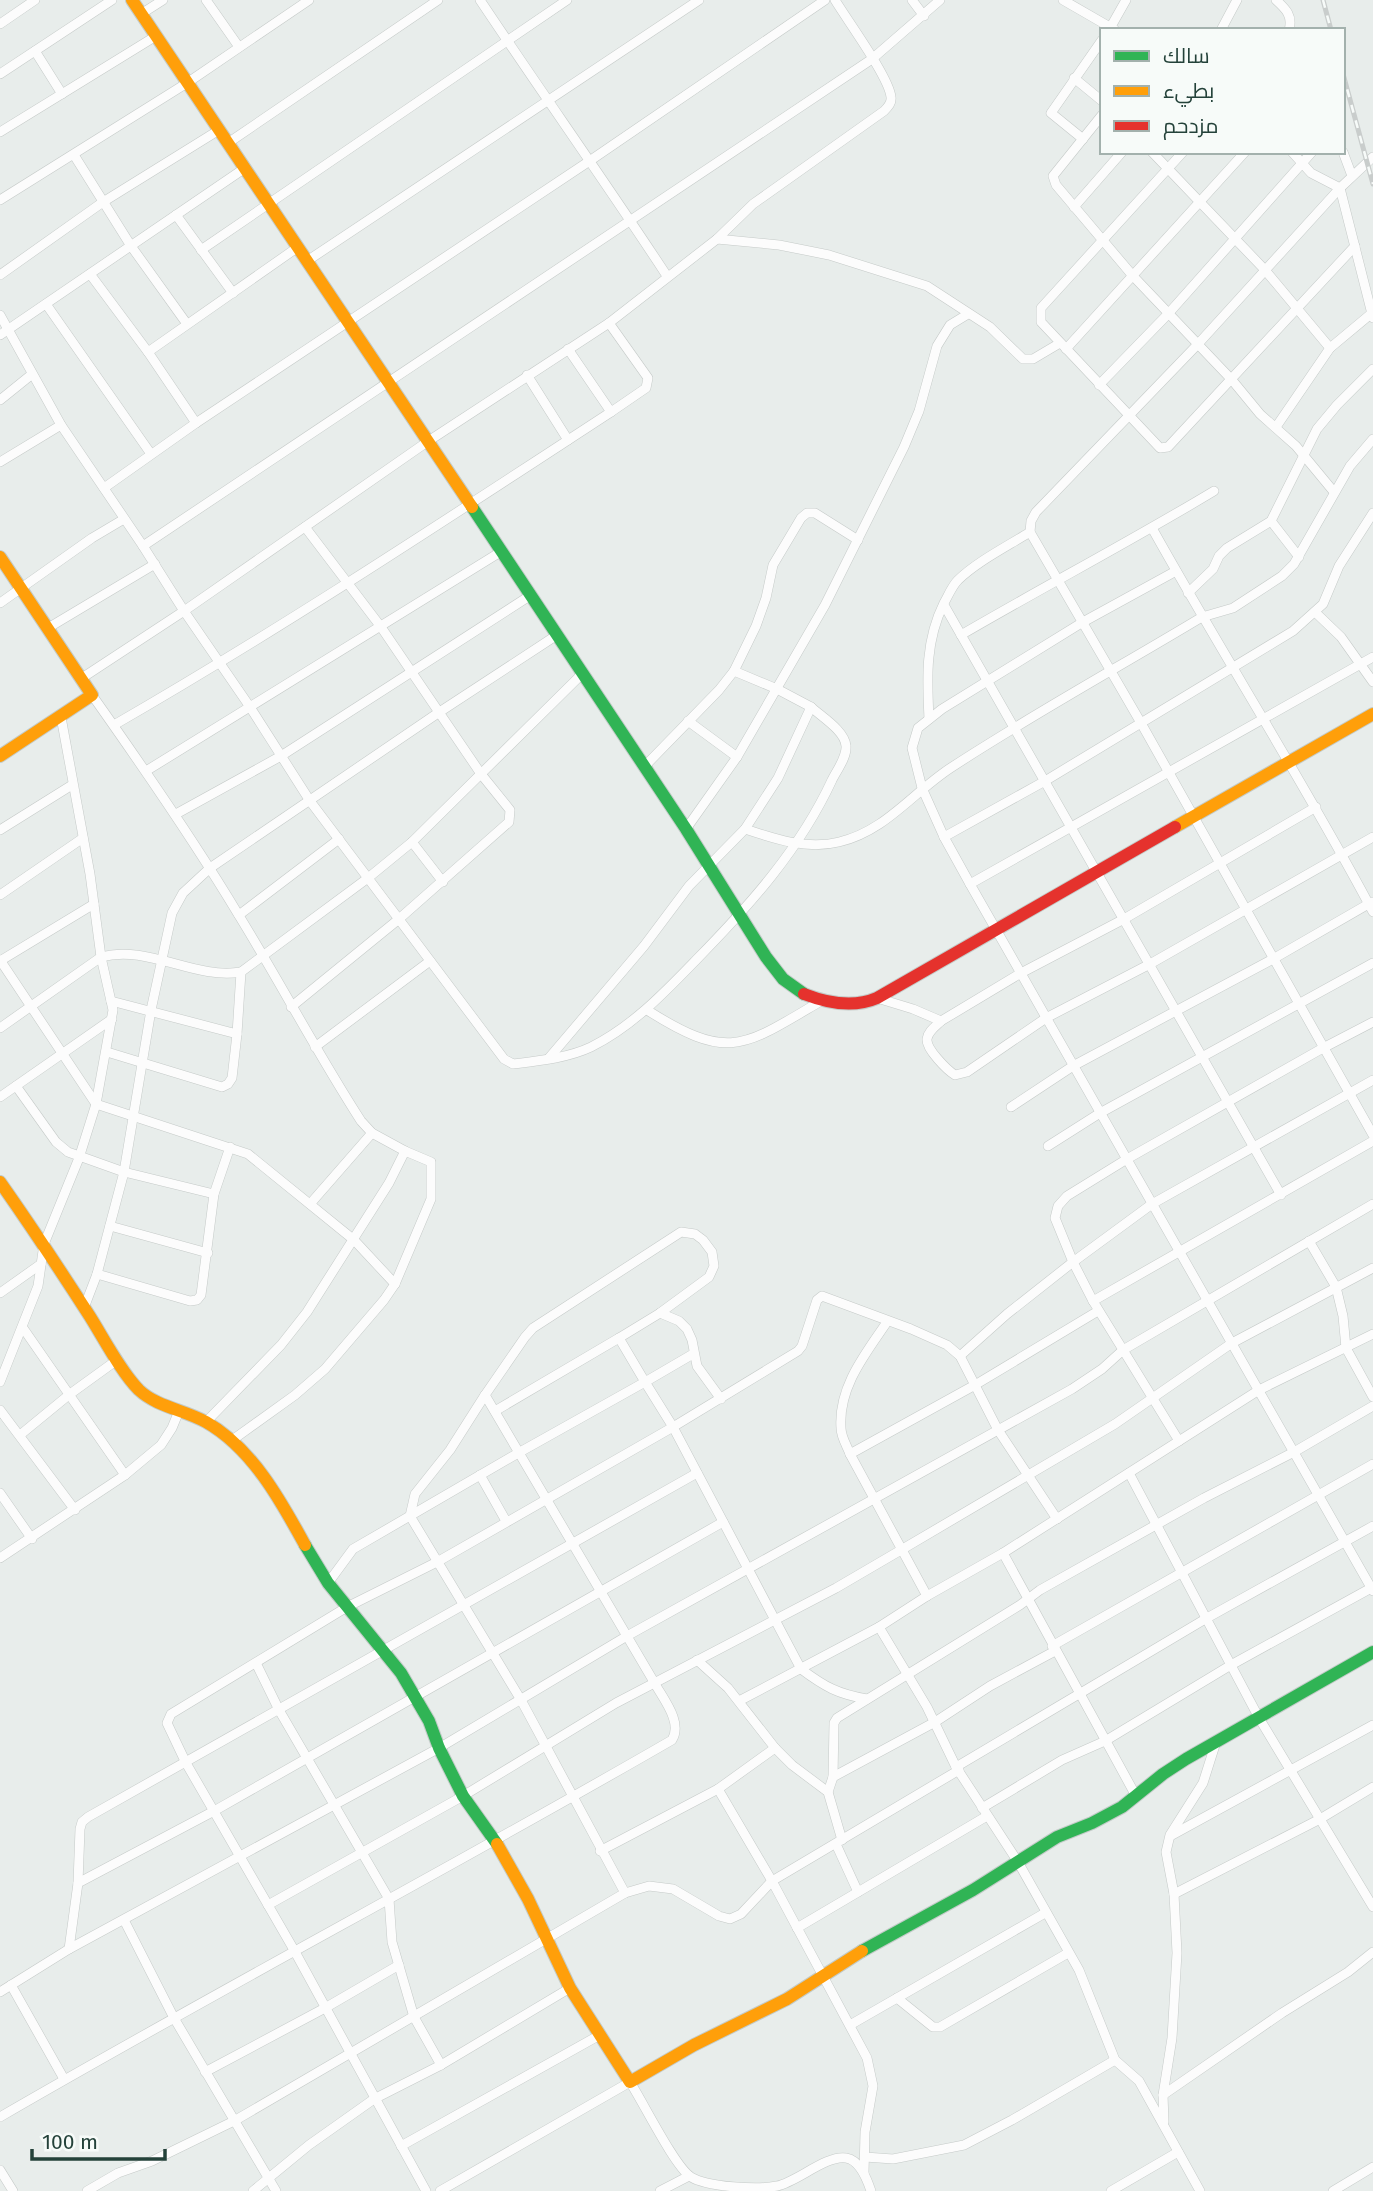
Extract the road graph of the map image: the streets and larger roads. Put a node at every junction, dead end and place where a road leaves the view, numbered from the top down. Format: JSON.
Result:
{"nodes":[{"id":1,"x":35,"y":0,"type":"edge"},
{"id":2,"x":111,"y":0,"type":"edge"},
{"id":3,"x":132,"y":0,"type":"edge"},
{"id":4,"x":163,"y":0,"type":"edge"},
{"id":5,"x":206,"y":0,"type":"edge"},
{"id":6,"x":309,"y":0,"type":"edge"},
{"id":7,"x":438,"y":0,"type":"edge"},
{"id":8,"x":480,"y":0,"type":"edge"},
{"id":9,"x":567,"y":0,"type":"edge"},
{"id":10,"x":699,"y":0,"type":"edge"},
{"id":11,"x":825,"y":0,"type":"edge"},
{"id":12,"x":835,"y":0,"type":"edge"},
{"id":13,"x":912,"y":0,"type":"edge"},
{"id":14,"x":940,"y":0,"type":"edge"},
{"id":15,"x":1063,"y":0,"type":"edge"},
{"id":16,"x":1126,"y":0,"type":"edge"},
{"id":17,"x":1237,"y":0,"type":"edge"},
{"id":18,"x":1276,"y":0,"type":"edge"},
{"id":19,"x":141,"y":14,"type":"junction"},
{"id":20,"x":924,"y":16,"type":"junction"},
{"id":21,"x":0,"y":24,"type":"edge"},
{"id":22,"x":1110,"y":28,"type":"edge"},
{"id":23,"x":1112,"y":28,"type":"edge"},
{"id":24,"x":1222,"y":28,"type":"edge"},
{"id":25,"x":1289,"y":28,"type":"edge"},
{"id":26,"x":156,"y":36,"type":"junction"},
{"id":27,"x":507,"y":41,"type":"junction"},
{"id":28,"x":1100,"y":43,"type":"edge"},
{"id":29,"x":239,"y":47,"type":"junction"},
{"id":30,"x":35,"y":51,"type":"junction"},
{"id":31,"x":872,"y":59,"type":"junction"},
{"id":32,"x":0,"y":74,"type":"edge"},
{"id":33,"x":1074,"y":78,"type":"junction"},
{"id":34,"x":187,"y":83,"type":"junction"},
{"id":35,"x":62,"y":94,"type":"junction"},
{"id":36,"x":1100,"y":99,"type":"edge"},
{"id":37,"x":548,"y":102,"type":"junction"},
{"id":38,"x":1100,"y":118,"type":"edge"},
{"id":39,"x":219,"y":130,"type":"junction"},
{"id":40,"x":0,"y":132,"type":"edge"},
{"id":41,"x":1083,"y":139,"type":"junction"},
{"id":42,"x":228,"y":143,"type":"junction"},
{"id":43,"x":1120,"y":154,"type":"edge"},
{"id":44,"x":1154,"y":154,"type":"edge"},
{"id":45,"x":1181,"y":154,"type":"edge"},
{"id":46,"x":1243,"y":154,"type":"edge"},
{"id":47,"x":1294,"y":154,"type":"edge"},
{"id":48,"x":1310,"y":154,"type":"edge"},
{"id":49,"x":1344,"y":154,"type":"edge"},
{"id":50,"x":74,"y":155,"type":"junction"},
{"id":51,"x":1373,"y":157,"type":"edge"},
{"id":52,"x":591,"y":160,"type":"junction"},
{"id":53,"x":1302,"y":163,"type":"junction"},
{"id":54,"x":244,"y":168,"type":"junction"},
{"id":55,"x":1168,"y":169,"type":"junction"},
{"id":56,"x":1352,"y":176,"type":"junction"},
{"id":57,"x":1340,"y":188,"type":"junction"},
{"id":58,"x":0,"y":200,"type":"edge"},
{"id":59,"x":103,"y":202,"type":"junction"},
{"id":60,"x":268,"y":202,"type":"junction"},
{"id":61,"x":1200,"y":202,"type":"junction"},
{"id":62,"x":1073,"y":207,"type":"junction"},
{"id":63,"x":176,"y":215,"type":"junction"},
{"id":64,"x":631,"y":222,"type":"junction"},
{"id":65,"x":717,"y":239,"type":"junction"},
{"id":66,"x":1236,"y":240,"type":"junction"},
{"id":67,"x":1102,"y":241,"type":"junction"},
{"id":68,"x":131,"y":246,"type":"junction"},
{"id":69,"x":1355,"y":246,"type":"junction"},
{"id":70,"x":298,"y":247,"type":"junction"},
{"id":71,"x":201,"y":250,"type":"junction"},
{"id":72,"x":307,"y":261,"type":"junction"},
{"id":73,"x":1265,"y":270,"type":"junction"},
{"id":74,"x":90,"y":274,"type":"junction"},
{"id":75,"x":0,"y":275,"type":"edge"},
{"id":76,"x":667,"y":276,"type":"junction"},
{"id":77,"x":1133,"y":276,"type":"junction"},
{"id":78,"x":233,"y":293,"type":"junction"},
{"id":79,"x":46,"y":304,"type":"junction"},
{"id":80,"x":1298,"y":308,"type":"junction"},
{"id":81,"x":968,"y":314,"type":"junction"},
{"id":82,"x":1168,"y":314,"type":"junction"},
{"id":83,"x":0,"y":315,"type":"edge"},
{"id":84,"x":1372,"y":315,"type":"edge"},
{"id":85,"x":348,"y":321,"type":"junction"},
{"id":86,"x":609,"y":323,"type":"junction"},
{"id":87,"x":187,"y":324,"type":"junction"},
{"id":88,"x":4,"y":332,"type":"edge"},
{"id":89,"x":1198,"y":344,"type":"junction"},
{"id":90,"x":1063,"y":346,"type":"junction"},
{"id":91,"x":1330,"y":348,"type":"junction"},
{"id":92,"x":568,"y":349,"type":"junction"},
{"id":93,"x":148,"y":352,"type":"junction"},
{"id":94,"x":1373,"y":369,"type":"edge"},
{"id":95,"x":31,"y":375,"type":"junction"},
{"id":96,"x":527,"y":375,"type":"junction"},
{"id":97,"x":1232,"y":380,"type":"junction"},
{"id":98,"x":389,"y":383,"type":"junction"},
{"id":99,"x":1099,"y":385,"type":"junction"},
{"id":100,"x":0,"y":400,"type":"edge"},
{"id":101,"x":611,"y":412,"type":"junction"},
{"id":102,"x":1129,"y":415,"type":"junction"},
{"id":103,"x":196,"y":423,"type":"junction"},
{"id":104,"x":61,"y":425,"type":"junction"},
{"id":105,"x":1276,"y":427,"type":"junction"},
{"id":106,"x":1373,"y":439,"type":"edge"},
{"id":107,"x":568,"y":440,"type":"junction"},
{"id":108,"x":427,"y":442,"type":"junction"},
{"id":109,"x":150,"y":454,"type":"junction"},
{"id":110,"x":1303,"y":456,"type":"junction"},
{"id":111,"x":0,"y":462,"type":"edge"},
{"id":112,"x":104,"y":488,"type":"junction"},
{"id":113,"x":1214,"y":491,"type":"dead end"},
{"id":114,"x":1334,"y":492,"type":"junction"},
{"id":115,"x":470,"y":505,"type":"junction"},
{"id":116,"x":1373,"y":513,"type":"edge"},
{"id":117,"x":124,"y":519,"type":"junction"},
{"id":118,"x":1272,"y":521,"type":"junction"},
{"id":119,"x":305,"y":527,"type":"junction"},
{"id":120,"x":1152,"y":528,"type":"junction"},
{"id":121,"x":1030,"y":531,"type":"junction"},
{"id":122,"x":858,"y":540,"type":"junction"},
{"id":123,"x":143,"y":546,"type":"junction"},
{"id":124,"x":502,"y":551,"type":"junction"},
{"id":125,"x":1299,"y":556,"type":"junction"},
{"id":126,"x":0,"y":557,"type":"edge"},
{"id":127,"x":155,"y":564,"type":"junction"},
{"id":128,"x":1176,"y":571,"type":"junction"},
{"id":129,"x":1056,"y":579,"type":"junction"},
{"id":130,"x":349,"y":583,"type":"junction"},
{"id":131,"x":22,"y":589,"type":"junction"},
{"id":132,"x":1188,"y":593,"type":"junction"},
{"id":133,"x":531,"y":595,"type":"junction"},
{"id":134,"x":0,"y":603,"type":"edge"},
{"id":135,"x":944,"y":605,"type":"junction"},
{"id":136,"x":184,"y":611,"type":"junction"},
{"id":137,"x":1316,"y":612,"type":"junction"},
{"id":138,"x":1202,"y":617,"type":"junction"},
{"id":139,"x":1083,"y":622,"type":"junction"},
{"id":140,"x":381,"y":627,"type":"junction"},
{"id":141,"x":48,"y":628,"type":"junction"},
{"id":142,"x":557,"y":635,"type":"junction"},
{"id":143,"x":961,"y":635,"type":"junction"},
{"id":144,"x":1373,"y":657,"type":"edge"},
{"id":145,"x":220,"y":664,"type":"junction"},
{"id":146,"x":1361,"y":664,"type":"junction"},
{"id":147,"x":1232,"y":669,"type":"junction"},
{"id":148,"x":734,"y":671,"type":"junction"},
{"id":149,"x":412,"y":672,"type":"junction"},
{"id":150,"x":1111,"y":672,"type":"junction"},
{"id":151,"x":583,"y":673,"type":"junction"},
{"id":152,"x":82,"y":678,"type":"junction"},
{"id":153,"x":986,"y":682,"type":"junction"},
{"id":154,"x":1373,"y":682,"type":"edge"},
{"id":155,"x":776,"y":689,"type":"junction"},
{"id":156,"x":92,"y":695,"type":"junction"},
{"id":157,"x":250,"y":707,"type":"junction"},
{"id":158,"x":811,"y":707,"type":"junction"},
{"id":159,"x":438,"y":712,"type":"junction"},
{"id":160,"x":1373,"y":714,"type":"edge"},
{"id":161,"x":61,"y":717,"type":"junction"},
{"id":162,"x":1262,"y":718,"type":"junction"},
{"id":163,"x":929,"y":719,"type":"junction"},
{"id":164,"x":688,"y":721,"type":"junction"},
{"id":165,"x":1141,"y":723,"type":"junction"},
{"id":166,"x":114,"y":725,"type":"junction"},
{"id":167,"x":1014,"y":729,"type":"junction"},
{"id":168,"x":0,"y":756,"type":"edge"},
{"id":169,"x":281,"y":756,"type":"junction"},
{"id":170,"x":737,"y":757,"type":"junction"},
{"id":171,"x":1289,"y":761,"type":"junction"},
{"id":172,"x":644,"y":766,"type":"junction"},
{"id":173,"x":146,"y":771,"type":"junction"},
{"id":174,"x":1168,"y":771,"type":"junction"},
{"id":175,"x":481,"y":774,"type":"junction"},
{"id":176,"x":1045,"y":781,"type":"junction"},
{"id":177,"x":72,"y":785,"type":"junction"},
{"id":178,"x":922,"y":788,"type":"junction"},
{"id":179,"x":310,"y":801,"type":"junction"},
{"id":180,"x":1316,"y":807,"type":"junction"},
{"id":181,"x":176,"y":814,"type":"junction"},
{"id":182,"x":1194,"y":816,"type":"junction"},
{"id":183,"x":1071,"y":827,"type":"junction"},
{"id":184,"x":686,"y":829,"type":"junction"},
{"id":185,"x":746,"y":829,"type":"junction"},
{"id":186,"x":0,"y":830,"type":"edge"},
{"id":187,"x":944,"y":837,"type":"junction"},
{"id":188,"x":1373,"y":837,"type":"edge"},
{"id":189,"x":83,"y":838,"type":"junction"},
{"id":190,"x":339,"y":839,"type":"junction"},
{"id":191,"x":412,"y":842,"type":"junction"},
{"id":192,"x":797,"y":844,"type":"junction"},
{"id":193,"x":1342,"y":854,"type":"junction"},
{"id":194,"x":1220,"y":863,"type":"junction"},
{"id":195,"x":707,"y":865,"type":"junction"},
{"id":196,"x":210,"y":868,"type":"junction"},
{"id":197,"x":1097,"y":872,"type":"junction"},
{"id":198,"x":368,"y":878,"type":"junction"},
{"id":199,"x":443,"y":882,"type":"junction"},
{"id":200,"x":970,"y":884,"type":"junction"},
{"id":201,"x":0,"y":895,"type":"edge"},
{"id":202,"x":94,"y":904,"type":"junction"},
{"id":203,"x":1372,"y":906,"type":"edge"},
{"id":204,"x":1245,"y":908,"type":"junction"},
{"id":205,"x":239,"y":915,"type":"junction"},
{"id":206,"x":739,"y":916,"type":"junction"},
{"id":207,"x":399,"y":919,"type":"junction"},
{"id":208,"x":1124,"y":919,"type":"junction"},
{"id":209,"x":996,"y":930,"type":"junction"},
{"id":210,"x":263,"y":955,"type":"junction"},
{"id":211,"x":101,"y":957,"type":"junction"},
{"id":212,"x":1273,"y":959,"type":"junction"},
{"id":213,"x":161,"y":960,"type":"junction"},
{"id":214,"x":0,"y":961,"type":"edge"},
{"id":215,"x":430,"y":961,"type":"junction"},
{"id":216,"x":1373,"y":963,"type":"edge"},
{"id":217,"x":1150,"y":964,"type":"junction"},
{"id":218,"x":241,"y":972,"type":"junction"},
{"id":219,"x":1021,"y":973,"type":"junction"},
{"id":220,"x":877,"y":998,"type":"junction"},
{"id":221,"x":111,"y":1001,"type":"junction"},
{"id":222,"x":821,"y":1001,"type":"junction"},
{"id":223,"x":1299,"y":1004,"type":"junction"},
{"id":224,"x":30,"y":1007,"type":"junction"},
{"id":225,"x":291,"y":1007,"type":"junction"},
{"id":226,"x":151,"y":1010,"type":"junction"},
{"id":227,"x":647,"y":1010,"type":"junction"},
{"id":228,"x":1177,"y":1011,"type":"junction"},
{"id":229,"x":1046,"y":1018,"type":"junction"},
{"id":230,"x":113,"y":1019,"type":"junction"},
{"id":231,"x":941,"y":1021,"type":"junction"},
{"id":232,"x":1373,"y":1022,"type":"edge"},
{"id":233,"x":0,"y":1028,"type":"edge"},
{"id":234,"x":237,"y":1034,"type":"junction"},
{"id":235,"x":315,"y":1047,"type":"junction"},
{"id":236,"x":1323,"y":1048,"type":"junction"},
{"id":237,"x":107,"y":1052,"type":"junction"},
{"id":238,"x":62,"y":1055,"type":"junction"},
{"id":239,"x":1203,"y":1056,"type":"junction"},
{"id":240,"x":549,"y":1058,"type":"junction"},
{"id":241,"x":142,"y":1063,"type":"junction"},
{"id":242,"x":1073,"y":1066,"type":"junction"},
{"id":243,"x":1373,"y":1080,"type":"edge"},
{"id":244,"x":16,"y":1086,"type":"junction"},
{"id":245,"x":1349,"y":1094,"type":"junction"},
{"id":246,"x":0,"y":1097,"type":"edge"},
{"id":247,"x":1229,"y":1101,"type":"junction"},
{"id":248,"x":96,"y":1104,"type":"junction"},
{"id":249,"x":1011,"y":1107,"type":"dead end"},
{"id":250,"x":1100,"y":1113,"type":"junction"},
{"id":251,"x":132,"y":1117,"type":"junction"},
{"id":252,"x":372,"y":1133,"type":"junction"},
{"id":253,"x":1373,"y":1135,"type":"edge"},
{"id":254,"x":1373,"y":1141,"type":"edge"},
{"id":255,"x":1048,"y":1146,"type":"dead end"},
{"id":256,"x":230,"y":1147,"type":"junction"},
{"id":257,"x":1255,"y":1147,"type":"junction"},
{"id":258,"x":405,"y":1151,"type":"junction"},
{"id":259,"x":79,"y":1158,"type":"junction"},
{"id":260,"x":1127,"y":1160,"type":"junction"},
{"id":261,"x":124,"y":1172,"type":"junction"},
{"id":262,"x":0,"y":1182,"type":"edge"},
{"id":263,"x":214,"y":1194,"type":"junction"},
{"id":264,"x":1281,"y":1195,"type":"junction"},
{"id":265,"x":310,"y":1204,"type":"junction"},
{"id":266,"x":1152,"y":1204,"type":"junction"},
{"id":267,"x":1373,"y":1204,"type":"edge"},
{"id":268,"x":110,"y":1226,"type":"junction"},
{"id":269,"x":354,"y":1240,"type":"junction"},
{"id":270,"x":1309,"y":1241,"type":"junction"},
{"id":271,"x":44,"y":1244,"type":"junction"},
{"id":272,"x":1180,"y":1252,"type":"junction"},
{"id":273,"x":208,"y":1253,"type":"junction"},
{"id":274,"x":1073,"y":1262,"type":"junction"},
{"id":275,"x":41,"y":1264,"type":"junction"},
{"id":276,"x":1373,"y":1268,"type":"edge"},
{"id":277,"x":97,"y":1274,"type":"junction"},
{"id":278,"x":395,"y":1284,"type":"junction"},
{"id":279,"x":1336,"y":1287,"type":"junction"},
{"id":280,"x":0,"y":1293,"type":"edge"},
{"id":281,"x":1093,"y":1301,"type":"junction"},
{"id":282,"x":1207,"y":1301,"type":"junction"},
{"id":283,"x":84,"y":1308,"type":"junction"},
{"id":284,"x":1098,"y":1311,"type":"junction"},
{"id":285,"x":660,"y":1312,"type":"junction"},
{"id":286,"x":887,"y":1322,"type":"junction"},
{"id":287,"x":23,"y":1328,"type":"junction"},
{"id":288,"x":1373,"y":1334,"type":"edge"},
{"id":289,"x":619,"y":1338,"type":"junction"},
{"id":290,"x":1232,"y":1343,"type":"junction"},
{"id":291,"x":1346,"y":1348,"type":"junction"},
{"id":292,"x":1123,"y":1350,"type":"junction"},
{"id":293,"x":693,"y":1354,"type":"junction"},
{"id":294,"x":960,"y":1356,"type":"junction"},
{"id":295,"x":117,"y":1360,"type":"junction"},
{"id":296,"x":0,"y":1382,"type":"edge"},
{"id":297,"x":645,"y":1382,"type":"junction"},
{"id":298,"x":975,"y":1385,"type":"junction"},
{"id":299,"x":1259,"y":1390,"type":"junction"},
{"id":300,"x":70,"y":1394,"type":"junction"},
{"id":301,"x":485,"y":1395,"type":"junction"},
{"id":302,"x":1373,"y":1396,"type":"edge"},
{"id":303,"x":721,"y":1399,"type":"junction"},
{"id":304,"x":1152,"y":1400,"type":"junction"},
{"id":305,"x":1373,"y":1406,"type":"edge"},
{"id":306,"x":0,"y":1410,"type":"edge"},
{"id":307,"x":179,"y":1411,"type":"junction"},
{"id":308,"x":495,"y":1411,"type":"junction"},
{"id":309,"x":206,"y":1422,"type":"junction"},
{"id":310,"x":673,"y":1427,"type":"junction"},
{"id":311,"x":998,"y":1430,"type":"junction"},
{"id":312,"x":20,"y":1435,"type":"junction"},
{"id":313,"x":231,"y":1441,"type":"junction"},
{"id":314,"x":1179,"y":1441,"type":"junction"},
{"id":315,"x":520,"y":1452,"type":"junction"},
{"id":316,"x":1294,"y":1452,"type":"junction"},
{"id":317,"x":850,"y":1454,"type":"junction"},
{"id":318,"x":1373,"y":1464,"type":"edge"},
{"id":319,"x":697,"y":1473,"type":"junction"},
{"id":320,"x":1129,"y":1473,"type":"junction"},
{"id":321,"x":125,"y":1475,"type":"junction"},
{"id":322,"x":481,"y":1475,"type":"junction"},
{"id":323,"x":1027,"y":1475,"type":"junction"},
{"id":324,"x":0,"y":1493,"type":"edge"},
{"id":325,"x":1319,"y":1496,"type":"junction"},
{"id":326,"x":547,"y":1497,"type":"junction"},
{"id":327,"x":874,"y":1499,"type":"junction"},
{"id":328,"x":75,"y":1510,"type":"junction"},
{"id":329,"x":410,"y":1516,"type":"junction"},
{"id":330,"x":1057,"y":1519,"type":"junction"},
{"id":331,"x":506,"y":1521,"type":"junction"},
{"id":332,"x":723,"y":1522,"type":"junction"},
{"id":333,"x":1373,"y":1526,"type":"edge"},
{"id":334,"x":1156,"y":1527,"type":"junction"},
{"id":335,"x":32,"y":1539,"type":"junction"},
{"id":336,"x":1345,"y":1542,"type":"junction"},
{"id":337,"x":574,"y":1543,"type":"junction"},
{"id":338,"x":901,"y":1550,"type":"junction"},
{"id":339,"x":1003,"y":1553,"type":"junction"},
{"id":340,"x":0,"y":1558,"type":"edge"},
{"id":341,"x":437,"y":1562,"type":"junction"},
{"id":342,"x":749,"y":1570,"type":"junction"},
{"id":343,"x":1183,"y":1573,"type":"junction"},
{"id":344,"x":328,"y":1583,"type":"junction"},
{"id":345,"x":1372,"y":1589,"type":"edge"},
{"id":346,"x":601,"y":1591,"type":"junction"},
{"id":347,"x":927,"y":1596,"type":"junction"},
{"id":348,"x":1027,"y":1599,"type":"junction"},
{"id":349,"x":462,"y":1604,"type":"junction"},
{"id":350,"x":347,"y":1607,"type":"junction"},
{"id":351,"x":775,"y":1618,"type":"junction"},
{"id":352,"x":1207,"y":1618,"type":"junction"},
{"id":353,"x":879,"y":1627,"type":"junction"},
{"id":354,"x":628,"y":1636,"type":"junction"},
{"id":355,"x":1054,"y":1648,"type":"junction"},
{"id":356,"x":384,"y":1650,"type":"junction"},
{"id":357,"x":1373,"y":1652,"type":"edge"},
{"id":358,"x":493,"y":1654,"type":"junction"},
{"id":359,"x":697,"y":1660,"type":"junction"},
{"id":360,"x":256,"y":1662,"type":"junction"},
{"id":361,"x":1231,"y":1665,"type":"junction"},
{"id":362,"x":801,"y":1669,"type":"junction"},
{"id":363,"x":908,"y":1676,"type":"junction"},
{"id":364,"x":654,"y":1682,"type":"junction"},
{"id":365,"x":1079,"y":1694,"type":"junction"},
{"id":366,"x":416,"y":1696,"type":"junction"},
{"id":367,"x":867,"y":1699,"type":"junction"},
{"id":368,"x":521,"y":1700,"type":"junction"},
{"id":369,"x":739,"y":1702,"type":"junction"},
{"id":370,"x":279,"y":1710,"type":"junction"},
{"id":371,"x":1259,"y":1718,"type":"junction"},
{"id":372,"x":934,"y":1722,"type":"junction"},
{"id":373,"x":1373,"y":1725,"type":"edge"},
{"id":374,"x":1105,"y":1741,"type":"junction"},
{"id":375,"x":1216,"y":1742,"type":"junction"},
{"id":376,"x":545,"y":1745,"type":"junction"},
{"id":377,"x":439,"y":1748,"type":"junction"},
{"id":378,"x":775,"y":1748,"type":"junction"},
{"id":379,"x":306,"y":1757,"type":"junction"},
{"id":380,"x":186,"y":1763,"type":"junction"},
{"id":381,"x":957,"y":1768,"type":"junction"},
{"id":382,"x":1291,"y":1771,"type":"junction"},
{"id":383,"x":833,"y":1777,"type":"junction"},
{"id":384,"x":1373,"y":1787,"type":"edge"},
{"id":385,"x":718,"y":1789,"type":"junction"},
{"id":386,"x":828,"y":1792,"type":"junction"},
{"id":387,"x":463,"y":1796,"type":"junction"},
{"id":388,"x":1136,"y":1796,"type":"junction"},
{"id":389,"x":573,"y":1798,"type":"junction"},
{"id":390,"x":335,"y":1805,"type":"junction"},
{"id":391,"x":214,"y":1811,"type":"junction"},
{"id":392,"x":984,"y":1812,"type":"junction"},
{"id":393,"x":1320,"y":1819,"type":"junction"},
{"id":394,"x":1170,"y":1835,"type":"junction"},
{"id":395,"x":495,"y":1839,"type":"junction"},
{"id":396,"x":839,"y":1842,"type":"junction"},
{"id":397,"x":362,"y":1851,"type":"junction"},
{"id":398,"x":600,"y":1851,"type":"junction"},
{"id":399,"x":240,"y":1857,"type":"junction"},
{"id":400,"x":1018,"y":1862,"type":"junction"},
{"id":401,"x":772,"y":1881,"type":"junction"},
{"id":402,"x":78,"y":1883,"type":"junction"},
{"id":403,"x":858,"y":1892,"type":"junction"},
{"id":404,"x":625,"y":1893,"type":"junction"},
{"id":405,"x":1174,"y":1894,"type":"junction"},
{"id":406,"x":388,"y":1899,"type":"junction"},
{"id":407,"x":268,"y":1905,"type":"junction"},
{"id":408,"x":1373,"y":1908,"type":"edge"},
{"id":409,"x":1045,"y":1913,"type":"junction"},
{"id":410,"x":124,"y":1920,"type":"junction"},
{"id":411,"x":797,"y":1928,"type":"junction"},
{"id":412,"x":547,"y":1941,"type":"junction"},
{"id":413,"x":69,"y":1949,"type":"junction"},
{"id":414,"x":294,"y":1950,"type":"junction"},
{"id":415,"x":1373,"y":1952,"type":"edge"},
{"id":416,"x":1068,"y":1953,"type":"junction"},
{"id":417,"x":399,"y":1965,"type":"junction"},
{"id":418,"x":823,"y":1976,"type":"junction"},
{"id":419,"x":11,"y":1985,"type":"junction"},
{"id":420,"x":570,"y":1988,"type":"junction"},
{"id":421,"x":0,"y":1992,"type":"edge"},
{"id":422,"x":897,"y":1998,"type":"junction"},
{"id":423,"x":326,"y":2008,"type":"junction"},
{"id":424,"x":414,"y":2017,"type":"junction"},
{"id":425,"x":174,"y":2018,"type":"junction"},
{"id":426,"x":850,"y":2025,"type":"junction"},
{"id":427,"x":598,"y":2036,"type":"junction"},
{"id":428,"x":350,"y":2054,"type":"junction"},
{"id":429,"x":1115,"y":2060,"type":"junction"},
{"id":430,"x":441,"y":2065,"type":"junction"},
{"id":431,"x":205,"y":2072,"type":"junction"},
{"id":432,"x":64,"y":2079,"type":"junction"},
{"id":433,"x":629,"y":2082,"type":"junction"},
{"id":434,"x":1163,"y":2095,"type":"junction"},
{"id":435,"x":374,"y":2099,"type":"junction"},
{"id":436,"x":0,"y":2117,"type":"edge"},
{"id":437,"x":234,"y":2122,"type":"junction"},
{"id":438,"x":1164,"y":2127,"type":"junction"},
{"id":439,"x":401,"y":2146,"type":"junction"},
{"id":440,"x":1178,"y":2152,"type":"junction"},
{"id":441,"x":865,"y":2157,"type":"junction"},
{"id":442,"x":1373,"y":2167,"type":"edge"},
{"id":443,"x":0,"y":2170,"type":"edge"},
{"id":444,"x":864,"y":2173,"type":"junction"},
{"id":445,"x":689,"y":2176,"type":"junction"},
{"id":446,"x":269,"y":2179,"type":"junction"},
{"id":447,"x":707,"y":2187,"type":"edge"},
{"id":448,"x":13,"y":2191,"type":"edge"},
{"id":449,"x":88,"y":2191,"type":"edge"},
{"id":450,"x":253,"y":2191,"type":"edge"},
{"id":451,"x":276,"y":2191,"type":"edge"},
{"id":452,"x":426,"y":2191,"type":"edge"},
{"id":453,"x":440,"y":2191,"type":"edge"},
{"id":454,"x":660,"y":2191,"type":"edge"},
{"id":455,"x":872,"y":2191,"type":"edge"},
{"id":456,"x":1111,"y":2191,"type":"edge"},
{"id":457,"x":1200,"y":2191,"type":"edge"},
{"id":458,"x":1333,"y":2191,"type":"edge"}],
"edges":[{"from":1,"to":21,"type":"street"},
{"from":2,"to":30,"type":"street"},
{"from":3,"to":19,"type":"street"},
{"from":4,"to":19,"type":"street"},
{"from":5,"to":29,"type":"street"},
{"from":6,"to":29,"type":"street"},
{"from":7,"to":42,"type":"street"},
{"from":8,"to":27,"type":"street"},
{"from":9,"to":27,"type":"street"},
{"from":10,"to":37,"type":"street"},
{"from":11,"to":52,"type":"street"},
{"from":12,"to":31,"type":"street"},
{"from":13,"to":20,"type":"street"},
{"from":14,"to":20,"type":"street"},
{"from":15,"to":22,"type":"street"},
{"from":16,"to":23,"type":"street"},
{"from":17,"to":24,"type":"street"},
{"from":18,"to":25,"type":"street"},
{"from":19,"to":26,"type":"street"},
{"from":20,"to":31,"type":"street"},
{"from":26,"to":34,"type":"street"},
{"from":26,"to":35,"type":"street"},
{"from":27,"to":37,"type":"street"},
{"from":27,"to":60,"type":"street"},
{"from":28,"to":33,"type":"street"},
{"from":29,"to":34,"type":"street"},
{"from":30,"to":32,"type":"street"},
{"from":30,"to":35,"type":"street"},
{"from":31,"to":64,"type":"street"},
{"from":31,"to":65,"type":"street"},
{"from":33,"to":36,"type":"street"},
{"from":33,"to":41,"type":"street"},
{"from":34,"to":39,"type":"street"},
{"from":34,"to":50,"type":"street"},
{"from":35,"to":40,"type":"street"},
{"from":37,"to":52,"type":"street"},
{"from":37,"to":72,"type":"street"},
{"from":38,"to":41,"type":"street"},
{"from":39,"to":42,"type":"street"},
{"from":39,"to":59,"type":"street"},
{"from":41,"to":62,"type":"street"},
{"from":42,"to":54,"type":"street"},
{"from":43,"to":62,"type":"street"},
{"from":44,"to":55,"type":"street"},
{"from":45,"to":55,"type":"street"},
{"from":46,"to":61,"type":"street"},
{"from":47,"to":53,"type":"street"},
{"from":48,"to":53,"type":"street"},
{"from":49,"to":56,"type":"street"},
{"from":50,"to":58,"type":"street"},
{"from":50,"to":59,"type":"street"},
{"from":51,"to":56,"type":"street"},
{"from":52,"to":64,"type":"street"},
{"from":52,"to":85,"type":"street"},
{"from":53,"to":57,"type":"street"},
{"from":53,"to":66,"type":"street"},
{"from":54,"to":60,"type":"street"},
{"from":54,"to":63,"type":"street"},
{"from":55,"to":61,"type":"street"},
{"from":55,"to":67,"type":"street"},
{"from":56,"to":57,"type":"street"},
{"from":57,"to":69,"type":"street"},
{"from":57,"to":73,"type":"street"},
{"from":59,"to":68,"type":"street"},
{"from":59,"to":75,"type":"street"},
{"from":60,"to":70,"type":"street"},
{"from":60,"to":71,"type":"street"},
{"from":61,"to":66,"type":"street"},
{"from":61,"to":77,"type":"street"},
{"from":62,"to":67,"type":"street"},
{"from":63,"to":68,"type":"street"},
{"from":63,"to":71,"type":"street"},
{"from":64,"to":76,"type":"street"},
{"from":64,"to":98,"type":"street"},
{"from":65,"to":76,"type":"street"},
{"from":65,"to":81,"type":"street"},
{"from":66,"to":73,"type":"street"},
{"from":66,"to":82,"type":"street"},
{"from":67,"to":77,"type":"street"},
{"from":67,"to":90,"type":"street"},
{"from":68,"to":74,"type":"street"},
{"from":68,"to":87,"type":"street"},
{"from":69,"to":80,"type":"street"},
{"from":69,"to":84,"type":"street"},
{"from":70,"to":72,"type":"street"},
{"from":70,"to":78,"type":"street"},
{"from":71,"to":78,"type":"street"},
{"from":72,"to":85,"type":"street"},
{"from":73,"to":80,"type":"street"},
{"from":73,"to":89,"type":"street"},
{"from":74,"to":79,"type":"street"},
{"from":74,"to":93,"type":"street"},
{"from":76,"to":86,"type":"street"},
{"from":77,"to":82,"type":"street"},
{"from":77,"to":90,"type":"street"},
{"from":78,"to":87,"type":"street"},
{"from":79,"to":88,"type":"street"},
{"from":79,"to":109,"type":"street"},
{"from":80,"to":91,"type":"street"},
{"from":80,"to":97,"type":"street"},
{"from":81,"to":90,"type":"street"},
{"from":81,"to":122,"type":"street"},
{"from":82,"to":89,"type":"street"},
{"from":82,"to":99,"type":"street"},
{"from":83,"to":88,"type":"street"},
{"from":84,"to":91,"type":"street"},
{"from":85,"to":98,"type":"street"},
{"from":85,"to":103,"type":"street"},
{"from":86,"to":92,"type":"street"},
{"from":86,"to":101,"type":"street"},
{"from":87,"to":93,"type":"street"},
{"from":88,"to":95,"type":"street"},
{"from":89,"to":97,"type":"street"},
{"from":89,"to":102,"type":"street"},
{"from":90,"to":99,"type":"street"},
{"from":91,"to":105,"type":"street"},
{"from":92,"to":96,"type":"street"},
{"from":92,"to":101,"type":"street"},
{"from":93,"to":103,"type":"street"},
{"from":94,"to":110,"type":"street"},
{"from":95,"to":100,"type":"street"},
{"from":95,"to":104,"type":"street"},
{"from":96,"to":107,"type":"street"},
{"from":96,"to":108,"type":"street"},
{"from":97,"to":102,"type":"street"},
{"from":97,"to":105,"type":"street"},
{"from":98,"to":108,"type":"street"},
{"from":98,"to":123,"type":"street"},
{"from":99,"to":102,"type":"street"},
{"from":101,"to":107,"type":"street"},
{"from":102,"to":121,"type":"street"},
{"from":103,"to":109,"type":"street"},
{"from":104,"to":111,"type":"street"},
{"from":104,"to":112,"type":"street"},
{"from":105,"to":110,"type":"street"},
{"from":106,"to":114,"type":"street"},
{"from":107,"to":115,"type":"street"},
{"from":108,"to":115,"type":"street"},
{"from":108,"to":119,"type":"street"},
{"from":109,"to":112,"type":"street"},
{"from":110,"to":114,"type":"street"},
{"from":110,"to":118,"type":"street"},
{"from":112,"to":117,"type":"street"},
{"from":113,"to":120,"type":"street"},
{"from":114,"to":125,"type":"street"},
{"from":115,"to":124,"type":"street"},
{"from":115,"to":130,"type":"street"},
{"from":116,"to":137,"type":"street"},
{"from":117,"to":123,"type":"street"},
{"from":117,"to":131,"type":"street"},
{"from":118,"to":125,"type":"street"},
{"from":118,"to":132,"type":"street"},
{"from":119,"to":130,"type":"street"},
{"from":119,"to":136,"type":"street"},
{"from":120,"to":128,"type":"street"},
{"from":120,"to":129,"type":"street"},
{"from":121,"to":129,"type":"street"},
{"from":121,"to":135,"type":"street"},
{"from":122,"to":148,"type":"street"},
{"from":122,"to":155,"type":"street"},
{"from":123,"to":127,"type":"street"},
{"from":124,"to":133,"type":"street"},
{"from":124,"to":140,"type":"street"},
{"from":125,"to":138,"type":"street"},
{"from":126,"to":131,"type":"street"},
{"from":127,"to":136,"type":"street"},
{"from":127,"to":141,"type":"street"},
{"from":128,"to":132,"type":"street"},
{"from":128,"to":139,"type":"street"},
{"from":129,"to":139,"type":"street"},
{"from":129,"to":143,"type":"street"},
{"from":130,"to":140,"type":"street"},
{"from":130,"to":145,"type":"street"},
{"from":131,"to":134,"type":"street"},
{"from":131,"to":141,"type":"street"},
{"from":132,"to":138,"type":"street"},
{"from":133,"to":142,"type":"street"},
{"from":133,"to":149,"type":"street"},
{"from":135,"to":143,"type":"street"},
{"from":135,"to":163,"type":"street"},
{"from":136,"to":145,"type":"street"},
{"from":136,"to":152,"type":"street"},
{"from":137,"to":146,"type":"street"},
{"from":137,"to":147,"type":"street"},
{"from":138,"to":147,"type":"street"},
{"from":138,"to":150,"type":"street"},
{"from":139,"to":150,"type":"street"},
{"from":139,"to":153,"type":"street"},
{"from":140,"to":149,"type":"street"},
{"from":140,"to":157,"type":"street"},
{"from":141,"to":152,"type":"street"},
{"from":142,"to":151,"type":"street"},
{"from":142,"to":159,"type":"street"},
{"from":143,"to":153,"type":"street"},
{"from":144,"to":146,"type":"street"},
{"from":145,"to":157,"type":"street"},
{"from":145,"to":166,"type":"street"},
{"from":146,"to":154,"type":"street"},
{"from":146,"to":162,"type":"street"},
{"from":147,"to":162,"type":"street"},
{"from":147,"to":165,"type":"street"},
{"from":148,"to":155,"type":"street"},
{"from":148,"to":164,"type":"street"},
{"from":149,"to":159,"type":"street"},
{"from":149,"to":169,"type":"street"},
{"from":150,"to":165,"type":"street"},
{"from":150,"to":167,"type":"street"},
{"from":151,"to":172,"type":"street"},
{"from":151,"to":175,"type":"street"},
{"from":152,"to":156,"type":"street"},
{"from":153,"to":163,"type":"street"},
{"from":153,"to":167,"type":"street"},
{"from":155,"to":158,"type":"street"},
{"from":155,"to":170,"type":"street"},
{"from":156,"to":161,"type":"street"},
{"from":156,"to":166,"type":"street"},
{"from":157,"to":169,"type":"street"},
{"from":157,"to":173,"type":"street"},
{"from":158,"to":185,"type":"street"},
{"from":158,"to":192,"type":"street"},
{"from":159,"to":175,"type":"street"},
{"from":159,"to":179,"type":"street"},
{"from":160,"to":171,"type":"street"},
{"from":161,"to":168,"type":"street"},
{"from":161,"to":177,"type":"street"},
{"from":162,"to":171,"type":"street"},
{"from":162,"to":174,"type":"street"},
{"from":163,"to":178,"type":"street"},
{"from":164,"to":170,"type":"street"},
{"from":164,"to":172,"type":"street"},
{"from":165,"to":174,"type":"street"},
{"from":165,"to":176,"type":"street"},
{"from":166,"to":173,"type":"street"},
{"from":167,"to":176,"type":"street"},
{"from":167,"to":178,"type":"street"},
{"from":169,"to":179,"type":"street"},
{"from":169,"to":181,"type":"street"},
{"from":170,"to":184,"type":"street"},
{"from":171,"to":180,"type":"street"},
{"from":171,"to":182,"type":"street"},
{"from":172,"to":184,"type":"street"},
{"from":173,"to":181,"type":"street"},
{"from":174,"to":182,"type":"street"},
{"from":174,"to":183,"type":"street"},
{"from":175,"to":191,"type":"street"},
{"from":175,"to":199,"type":"street"},
{"from":176,"to":183,"type":"street"},
{"from":176,"to":187,"type":"street"},
{"from":177,"to":186,"type":"street"},
{"from":177,"to":189,"type":"street"},
{"from":178,"to":187,"type":"street"},
{"from":178,"to":192,"type":"street"},
{"from":179,"to":190,"type":"street"},
{"from":179,"to":196,"type":"street"},
{"from":180,"to":193,"type":"street"},
{"from":180,"to":194,"type":"street"},
{"from":181,"to":196,"type":"street"},
{"from":182,"to":194,"type":"street"},
{"from":182,"to":197,"type":"street"},
{"from":183,"to":197,"type":"street"},
{"from":183,"to":200,"type":"street"},
{"from":184,"to":195,"type":"street"},
{"from":185,"to":192,"type":"street"},
{"from":185,"to":195,"type":"street"},
{"from":187,"to":200,"type":"street"},
{"from":188,"to":193,"type":"street"},
{"from":189,"to":201,"type":"street"},
{"from":189,"to":202,"type":"street"},
{"from":190,"to":198,"type":"street"},
{"from":190,"to":205,"type":"street"},
{"from":191,"to":198,"type":"street"},
{"from":191,"to":199,"type":"street"},
{"from":192,"to":206,"type":"street"},
{"from":193,"to":203,"type":"street"},
{"from":193,"to":204,"type":"street"},
{"from":194,"to":204,"type":"street"},
{"from":194,"to":208,"type":"street"},
{"from":195,"to":206,"type":"street"},
{"from":195,"to":240,"type":"street"},
{"from":196,"to":205,"type":"street"},
{"from":196,"to":213,"type":"street"},
{"from":197,"to":208,"type":"street"},
{"from":197,"to":209,"type":"street"},
{"from":198,"to":207,"type":"street"},
{"from":198,"to":210,"type":"street"},
{"from":199,"to":207,"type":"street"},
{"from":200,"to":209,"type":"street"},
{"from":202,"to":211,"type":"street"},
{"from":202,"to":214,"type":"street"},
{"from":203,"to":212,"type":"street"},
{"from":204,"to":212,"type":"street"},
{"from":204,"to":217,"type":"street"},
{"from":205,"to":210,"type":"street"},
{"from":206,"to":222,"type":"street"},
{"from":206,"to":227,"type":"street"},
{"from":207,"to":215,"type":"street"},
{"from":207,"to":225,"type":"street"},
{"from":208,"to":217,"type":"street"},
{"from":208,"to":219,"type":"street"},
{"from":209,"to":219,"type":"street"},
{"from":209,"to":220,"type":"street"},
{"from":210,"to":218,"type":"street"},
{"from":210,"to":225,"type":"street"},
{"from":211,"to":213,"type":"street"},
{"from":211,"to":221,"type":"street"},
{"from":211,"to":224,"type":"street"},
{"from":212,"to":223,"type":"street"},
{"from":212,"to":228,"type":"street"},
{"from":213,"to":218,"type":"street"},
{"from":213,"to":226,"type":"street"},
{"from":214,"to":224,"type":"street"},
{"from":215,"to":235,"type":"street"},
{"from":215,"to":240,"type":"street"},
{"from":216,"to":223,"type":"street"},
{"from":217,"to":228,"type":"street"},
{"from":217,"to":229,"type":"street"},
{"from":218,"to":234,"type":"street"},
{"from":219,"to":229,"type":"street"},
{"from":219,"to":231,"type":"street"},
{"from":220,"to":222,"type":"street"},
{"from":220,"to":231,"type":"street"},
{"from":221,"to":226,"type":"street"},
{"from":221,"to":230,"type":"street"},
{"from":222,"to":227,"type":"street"},
{"from":223,"to":236,"type":"street"},
{"from":223,"to":239,"type":"street"},
{"from":224,"to":233,"type":"street"},
{"from":224,"to":238,"type":"street"},
{"from":225,"to":235,"type":"street"},
{"from":226,"to":234,"type":"street"},
{"from":226,"to":241,"type":"street"},
{"from":227,"to":240,"type":"street"},
{"from":228,"to":239,"type":"street"},
{"from":228,"to":242,"type":"street"},
{"from":229,"to":231,"type":"street"},
{"from":229,"to":242,"type":"street"},
{"from":230,"to":237,"type":"street"},
{"from":230,"to":238,"type":"street"},
{"from":232,"to":236,"type":"street"},
{"from":234,"to":241,"type":"street"},
{"from":235,"to":252,"type":"street"},
{"from":236,"to":245,"type":"street"},
{"from":236,"to":247,"type":"street"},
{"from":237,"to":241,"type":"street"},
{"from":237,"to":248,"type":"street"},
{"from":238,"to":244,"type":"street"},
{"from":238,"to":248,"type":"street"},
{"from":239,"to":247,"type":"street"},
{"from":239,"to":250,"type":"street"},
{"from":241,"to":251,"type":"street"},
{"from":242,"to":249,"type":"street"},
{"from":242,"to":250,"type":"street"},
{"from":243,"to":245,"type":"street"},
{"from":244,"to":246,"type":"street"},
{"from":244,"to":259,"type":"street"},
{"from":245,"to":253,"type":"street"},
{"from":245,"to":257,"type":"street"},
{"from":247,"to":257,"type":"street"},
{"from":247,"to":260,"type":"street"},
{"from":248,"to":251,"type":"street"},
{"from":248,"to":259,"type":"street"},
{"from":250,"to":255,"type":"street"},
{"from":250,"to":260,"type":"street"},
{"from":251,"to":256,"type":"street"},
{"from":251,"to":261,"type":"street"},
{"from":252,"to":258,"type":"street"},
{"from":252,"to":265,"type":"street"},
{"from":254,"to":264,"type":"street"},
{"from":256,"to":263,"type":"street"},
{"from":256,"to":265,"type":"street"},
{"from":257,"to":264,"type":"street"},
{"from":257,"to":266,"type":"street"},
{"from":258,"to":269,"type":"street"},
{"from":258,"to":278,"type":"street"},
{"from":259,"to":261,"type":"street"},
{"from":259,"to":271,"type":"street"},
{"from":260,"to":266,"type":"street"},
{"from":260,"to":274,"type":"street"},
{"from":261,"to":263,"type":"street"},
{"from":261,"to":268,"type":"street"},
{"from":262,"to":271,"type":"street"},
{"from":263,"to":273,"type":"street"},
{"from":264,"to":272,"type":"street"},
{"from":265,"to":269,"type":"street"},
{"from":266,"to":272,"type":"street"},
{"from":266,"to":274,"type":"street"},
{"from":267,"to":270,"type":"street"},
{"from":268,"to":273,"type":"street"},
{"from":268,"to":277,"type":"street"},
{"from":269,"to":278,"type":"street"},
{"from":269,"to":309,"type":"street"},
{"from":270,"to":279,"type":"street"},
{"from":270,"to":282,"type":"street"},
{"from":271,"to":275,"type":"street"},
{"from":271,"to":283,"type":"street"},
{"from":272,"to":281,"type":"street"},
{"from":272,"to":282,"type":"street"},
{"from":273,"to":277,"type":"street"},
{"from":274,"to":281,"type":"street"},
{"from":274,"to":294,"type":"street"},
{"from":275,"to":280,"type":"street"},
{"from":275,"to":287,"type":"street"},
{"from":276,"to":279,"type":"street"},
{"from":277,"to":283,"type":"street"},
{"from":278,"to":313,"type":"street"},
{"from":279,"to":290,"type":"street"},
{"from":279,"to":291,"type":"street"},
{"from":281,"to":284,"type":"street"},
{"from":282,"to":290,"type":"street"},
{"from":282,"to":292,"type":"street"},
{"from":283,"to":295,"type":"street"},
{"from":284,"to":292,"type":"street"},
{"from":284,"to":298,"type":"street"},
{"from":285,"to":289,"type":"street"},
{"from":285,"to":293,"type":"street"},
{"from":285,"to":301,"type":"street"},
{"from":286,"to":294,"type":"street"},
{"from":286,"to":303,"type":"street"},
{"from":286,"to":317,"type":"street"},
{"from":287,"to":296,"type":"street"},
{"from":287,"to":300,"type":"street"},
{"from":288,"to":291,"type":"street"},
{"from":289,"to":297,"type":"street"},
{"from":289,"to":308,"type":"street"},
{"from":290,"to":299,"type":"street"},
{"from":290,"to":304,"type":"street"},
{"from":291,"to":299,"type":"street"},
{"from":291,"to":302,"type":"street"},
{"from":292,"to":304,"type":"street"},
{"from":292,"to":311,"type":"street"},
{"from":293,"to":297,"type":"street"},
{"from":293,"to":303,"type":"street"},
{"from":294,"to":298,"type":"street"},
{"from":295,"to":300,"type":"street"},
{"from":295,"to":307,"type":"street"},
{"from":297,"to":310,"type":"street"},
{"from":297,"to":315,"type":"street"},
{"from":298,"to":311,"type":"street"},
{"from":298,"to":317,"type":"street"},
{"from":299,"to":314,"type":"street"},
{"from":299,"to":316,"type":"street"},
{"from":300,"to":312,"type":"street"},
{"from":300,"to":321,"type":"street"},
{"from":301,"to":308,"type":"street"},
{"from":301,"to":329,"type":"street"},
{"from":303,"to":310,"type":"street"},
{"from":304,"to":314,"type":"street"},
{"from":304,"to":323,"type":"street"},
{"from":305,"to":316,"type":"street"},
{"from":306,"to":312,"type":"street"},
{"from":307,"to":309,"type":"street"},
{"from":307,"to":321,"type":"street"},
{"from":308,"to":315,"type":"street"},
{"from":309,"to":313,"type":"street"},
{"from":310,"to":319,"type":"street"},
{"from":310,"to":326,"type":"street"},
{"from":311,"to":323,"type":"street"},
{"from":311,"to":327,"type":"street"},
{"from":312,"to":328,"type":"street"},
{"from":313,"to":344,"type":"street"},
{"from":314,"to":320,"type":"street"},
{"from":315,"to":322,"type":"street"},
{"from":315,"to":326,"type":"street"},
{"from":316,"to":325,"type":"street"},
{"from":316,"to":334,"type":"street"},
{"from":317,"to":327,"type":"street"},
{"from":318,"to":325,"type":"street"},
{"from":319,"to":332,"type":"street"},
{"from":319,"to":337,"type":"street"},
{"from":320,"to":330,"type":"street"},
{"from":320,"to":334,"type":"street"},
{"from":321,"to":328,"type":"street"},
{"from":322,"to":329,"type":"street"},
{"from":322,"to":331,"type":"street"},
{"from":323,"to":330,"type":"street"},
{"from":323,"to":338,"type":"street"},
{"from":324,"to":335,"type":"street"},
{"from":325,"to":336,"type":"street"},
{"from":325,"to":343,"type":"street"},
{"from":326,"to":331,"type":"street"},
{"from":326,"to":337,"type":"street"},
{"from":327,"to":338,"type":"street"},
{"from":327,"to":342,"type":"street"},
{"from":328,"to":335,"type":"street"},
{"from":329,"to":341,"type":"street"},
{"from":329,"to":344,"type":"street"},
{"from":330,"to":339,"type":"street"},
{"from":331,"to":341,"type":"street"},
{"from":332,"to":342,"type":"street"},
{"from":332,"to":346,"type":"street"},
{"from":333,"to":336,"type":"street"},
{"from":334,"to":343,"type":"street"},
{"from":334,"to":348,"type":"street"},
{"from":335,"to":340,"type":"street"},
{"from":336,"to":345,"type":"street"},
{"from":336,"to":352,"type":"street"},
{"from":337,"to":346,"type":"street"},
{"from":337,"to":349,"type":"street"},
{"from":338,"to":347,"type":"street"},
{"from":338,"to":351,"type":"street"},
{"from":339,"to":347,"type":"street"},
{"from":339,"to":348,"type":"street"},
{"from":341,"to":349,"type":"street"},
{"from":341,"to":350,"type":"street"},
{"from":342,"to":351,"type":"street"},
{"from":342,"to":354,"type":"street"},
{"from":343,"to":352,"type":"street"},
{"from":343,"to":355,"type":"street"},
{"from":344,"to":350,"type":"street"},
{"from":345,"to":361,"type":"street"},
{"from":346,"to":354,"type":"street"},
{"from":346,"to":358,"type":"street"},
{"from":347,"to":353,"type":"street"},
{"from":348,"to":355,"type":"street"},
{"from":348,"to":363,"type":"street"},
{"from":349,"to":356,"type":"street"},
{"from":349,"to":358,"type":"street"},
{"from":350,"to":356,"type":"street"},
{"from":350,"to":360,"type":"street"},
{"from":351,"to":359,"type":"street"},
{"from":351,"to":362,"type":"street"},
{"from":352,"to":361,"type":"street"},
{"from":352,"to":365,"type":"street"},
{"from":353,"to":362,"type":"street"},
{"from":353,"to":363,"type":"street"},
{"from":354,"to":364,"type":"street"},
{"from":354,"to":368,"type":"street"},
{"from":355,"to":365,"type":"street"},
{"from":355,"to":372,"type":"street"},
{"from":356,"to":366,"type":"street"},
{"from":356,"to":370,"type":"street"},
{"from":357,"to":371,"type":"street"},
{"from":358,"to":366,"type":"street"},
{"from":358,"to":368,"type":"street"},
{"from":359,"to":364,"type":"street"},
{"from":359,"to":369,"type":"street"},
{"from":360,"to":370,"type":"street"},
{"from":360,"to":380,"type":"street"},
{"from":361,"to":371,"type":"street"},
{"from":361,"to":374,"type":"street"},
{"from":362,"to":367,"type":"street"},
{"from":362,"to":369,"type":"street"},
{"from":363,"to":367,"type":"street"},
{"from":363,"to":372,"type":"street"},
{"from":364,"to":376,"type":"street"},
{"from":364,"to":389,"type":"street"},
{"from":365,"to":374,"type":"street"},
{"from":365,"to":381,"type":"street"},
{"from":366,"to":377,"type":"street"},
{"from":366,"to":379,"type":"street"},
{"from":367,"to":383,"type":"street"},
{"from":368,"to":376,"type":"street"},
{"from":368,"to":377,"type":"street"},
{"from":369,"to":378,"type":"street"},
{"from":370,"to":379,"type":"street"},
{"from":370,"to":380,"type":"street"},
{"from":371,"to":375,"type":"street"},
{"from":371,"to":382,"type":"street"},
{"from":372,"to":381,"type":"street"},
{"from":372,"to":383,"type":"street"},
{"from":373,"to":382,"type":"street"},
{"from":374,"to":388,"type":"street"},
{"from":374,"to":392,"type":"street"},
{"from":375,"to":388,"type":"street"},
{"from":375,"to":394,"type":"street"},
{"from":376,"to":387,"type":"street"},
{"from":376,"to":389,"type":"street"},
{"from":377,"to":387,"type":"street"},
{"from":377,"to":390,"type":"street"},
{"from":378,"to":385,"type":"street"},
{"from":378,"to":386,"type":"street"},
{"from":379,"to":390,"type":"street"},
{"from":379,"to":391,"type":"street"},
{"from":380,"to":391,"type":"street"},
{"from":380,"to":402,"type":"street"},
{"from":381,"to":392,"type":"street"},
{"from":381,"to":396,"type":"street"},
{"from":382,"to":393,"type":"street"},
{"from":382,"to":394,"type":"street"},
{"from":383,"to":386,"type":"street"},
{"from":384,"to":393,"type":"street"},
{"from":385,"to":398,"type":"street"},
{"from":385,"to":401,"type":"street"},
{"from":386,"to":396,"type":"street"},
{"from":387,"to":395,"type":"street"},
{"from":387,"to":397,"type":"street"},
{"from":388,"to":400,"type":"street"},
{"from":389,"to":395,"type":"street"},
{"from":389,"to":398,"type":"street"},
{"from":390,"to":397,"type":"street"},
{"from":390,"to":399,"type":"street"},
{"from":391,"to":399,"type":"street"},
{"from":391,"to":402,"type":"street"},
{"from":392,"to":400,"type":"street"},
{"from":392,"to":403,"type":"street"},
{"from":393,"to":405,"type":"street"},
{"from":393,"to":408,"type":"street"},
{"from":394,"to":405,"type":"street"},
{"from":395,"to":406,"type":"street"},
{"from":395,"to":412,"type":"street"},
{"from":396,"to":401,"type":"street"},
{"from":396,"to":403,"type":"street"},
{"from":397,"to":406,"type":"street"},
{"from":397,"to":407,"type":"street"},
{"from":398,"to":404,"type":"street"},
{"from":399,"to":407,"type":"street"},
{"from":399,"to":410,"type":"street"},
{"from":400,"to":409,"type":"street"},
{"from":400,"to":418,"type":"street"},
{"from":401,"to":404,"type":"street"},
{"from":401,"to":411,"type":"street"},
{"from":402,"to":413,"type":"street"},
{"from":403,"to":411,"type":"street"},
{"from":404,"to":412,"type":"street"},
{"from":405,"to":434,"type":"street"},
{"from":406,"to":414,"type":"street"},
{"from":406,"to":417,"type":"street"},
{"from":407,"to":414,"type":"street"},
{"from":409,"to":416,"type":"street"},
{"from":409,"to":422,"type":"street"},
{"from":410,"to":413,"type":"street"},
{"from":410,"to":425,"type":"street"},
{"from":411,"to":418,"type":"street"},
{"from":412,"to":420,"type":"street"},
{"from":412,"to":424,"type":"street"},
{"from":413,"to":419,"type":"street"},
{"from":414,"to":423,"type":"street"},
{"from":414,"to":425,"type":"street"},
{"from":415,"to":434,"type":"street"},
{"from":416,"to":422,"type":"street"},
{"from":416,"to":429,"type":"street"},
{"from":417,"to":423,"type":"street"},
{"from":417,"to":424,"type":"street"},
{"from":418,"to":426,"type":"street"},
{"from":418,"to":433,"type":"street"},
{"from":419,"to":421,"type":"street"},
{"from":419,"to":432,"type":"street"},
{"from":420,"to":427,"type":"street"},
{"from":420,"to":430,"type":"street"},
{"from":422,"to":426,"type":"street"},
{"from":423,"to":428,"type":"street"},
{"from":423,"to":431,"type":"street"},
{"from":424,"to":428,"type":"street"},
{"from":424,"to":430,"type":"street"},
{"from":425,"to":431,"type":"street"},
{"from":425,"to":432,"type":"street"},
{"from":426,"to":441,"type":"street"},
{"from":427,"to":433,"type":"street"},
{"from":427,"to":439,"type":"street"},
{"from":428,"to":435,"type":"street"},
{"from":428,"to":437,"type":"street"},
{"from":429,"to":438,"type":"street"},
{"from":429,"to":441,"type":"street"},
{"from":430,"to":435,"type":"street"},
{"from":431,"to":437,"type":"street"},
{"from":432,"to":436,"type":"street"},
{"from":433,"to":445,"type":"street"},
{"from":433,"to":453,"type":"street"},
{"from":434,"to":438,"type":"street"},
{"from":435,"to":439,"type":"street"},
{"from":435,"to":446,"type":"street"},
{"from":437,"to":446,"type":"street"},
{"from":437,"to":449,"type":"street"},
{"from":438,"to":440,"type":"street"},
{"from":439,"to":452,"type":"street"},
{"from":440,"to":456,"type":"street"},
{"from":440,"to":457,"type":"street"},
{"from":441,"to":444,"type":"street"},
{"from":442,"to":458,"type":"street"},
{"from":443,"to":448,"type":"street"},
{"from":444,"to":447,"type":"street"},
{"from":444,"to":455,"type":"street"},
{"from":445,"to":447,"type":"street"},
{"from":445,"to":454,"type":"street"},
{"from":446,"to":450,"type":"street"},
{"from":446,"to":451,"type":"street"}]}
